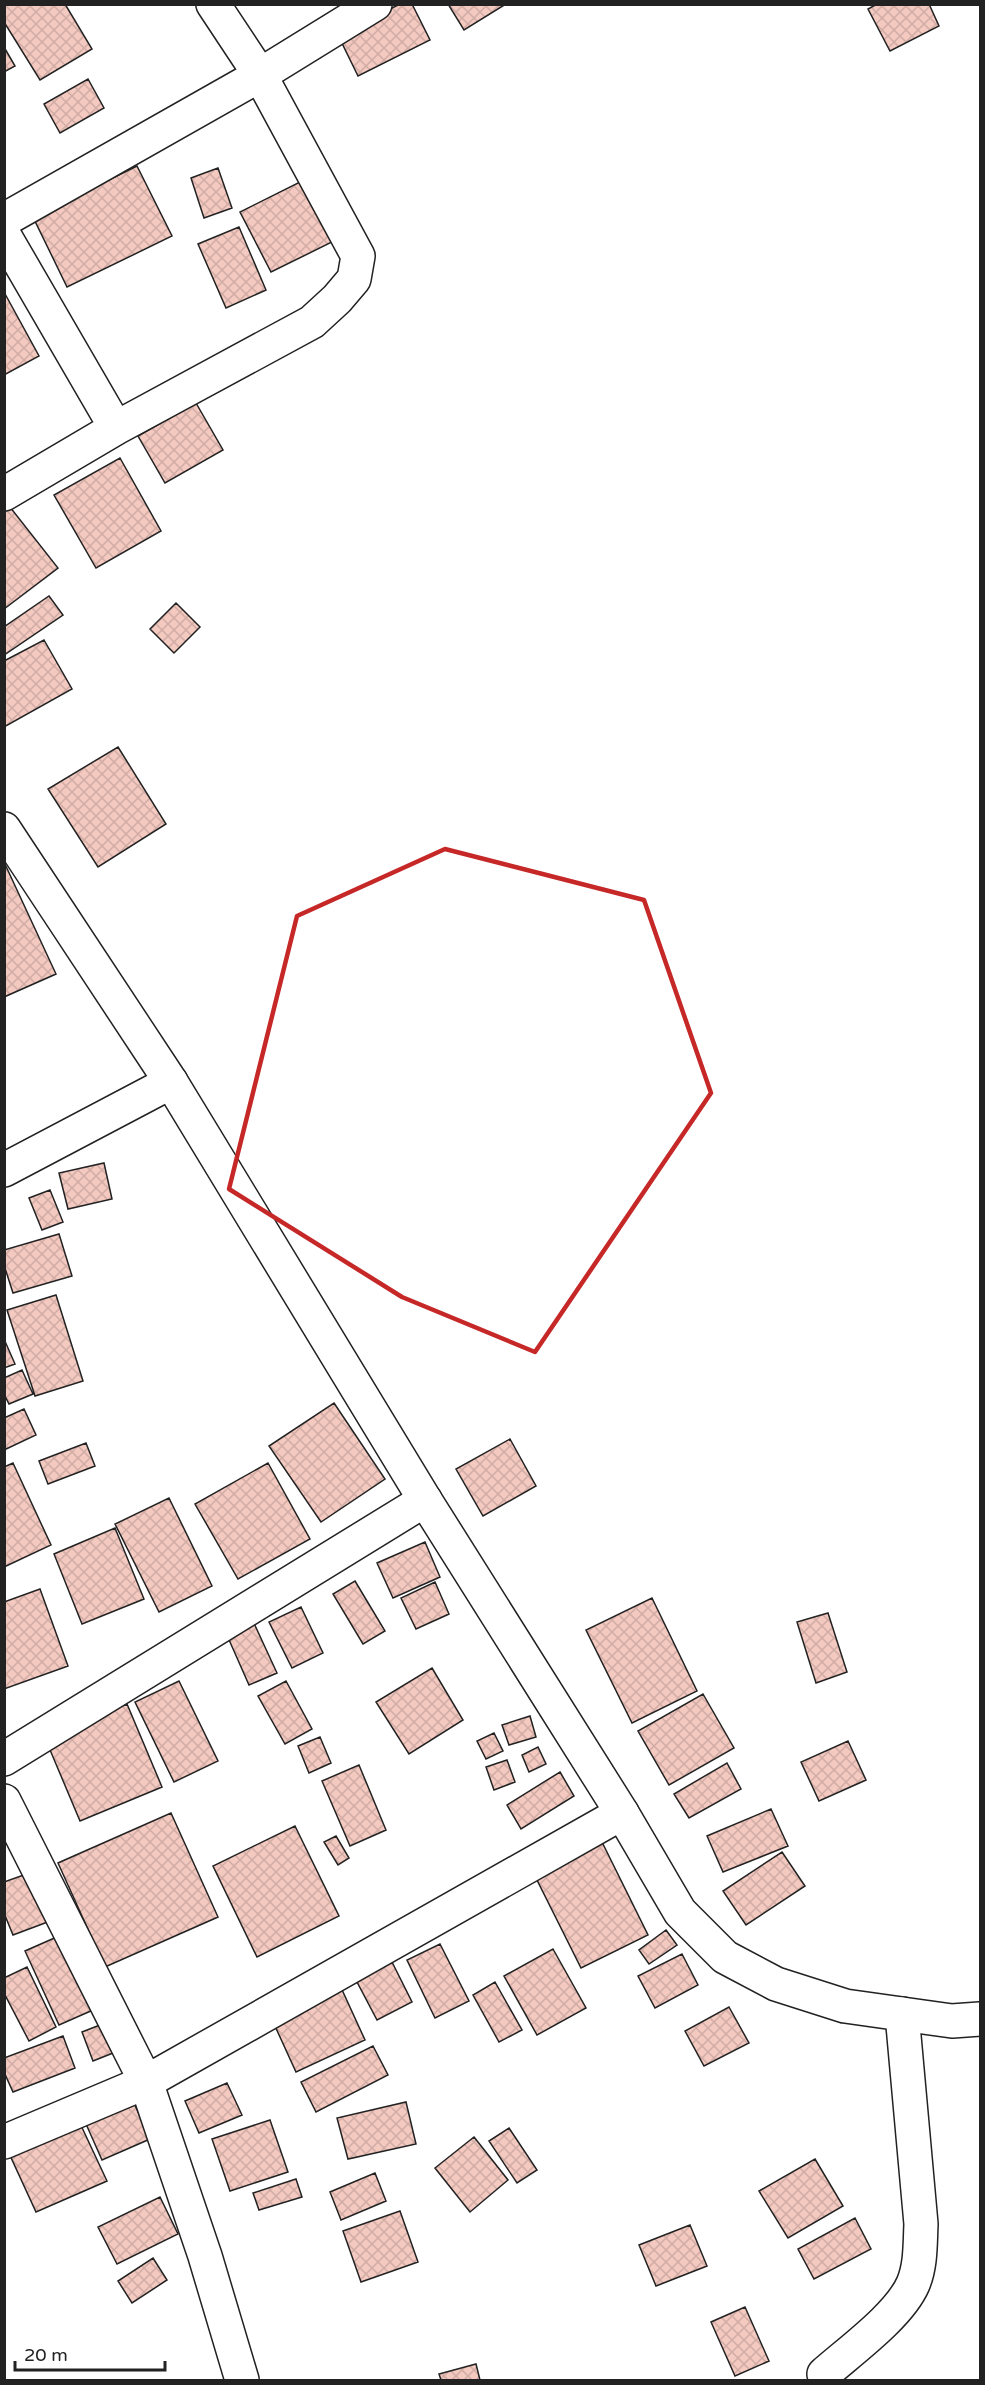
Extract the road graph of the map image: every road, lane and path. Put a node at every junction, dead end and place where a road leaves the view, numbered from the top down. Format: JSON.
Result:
{"nodes":[{"id":1,"x":213,"y":4,"type":"edge"},
{"id":2,"x":375,"y":4,"type":"edge"},
{"id":3,"x":260,"y":75,"type":"junction"},
{"id":4,"x":4,"y":220,"type":"edge"},
{"id":5,"x":4,"y":235,"type":"edge"},
{"id":6,"x":116,"y":428,"type":"junction"},
{"id":7,"x":4,"y":494,"type":"edge"},
{"id":8,"x":6,"y":833,"type":"edge"},
{"id":9,"x":171,"y":1082,"type":"junction"},
{"id":10,"x":4,"y":1170,"type":"edge"},
{"id":11,"x":424,"y":1500,"type":"junction"},
{"id":12,"x":4,"y":1759,"type":"edge"},
{"id":13,"x":4,"y":1801,"type":"edge"},
{"id":14,"x":622,"y":1813,"type":"junction"},
{"id":15,"x":902,"y":2014,"type":"junction"},
{"id":16,"x":981,"y":2019,"type":"edge"},
{"id":17,"x":146,"y":2082,"type":"junction"},
{"id":18,"x":4,"y":2142,"type":"edge"},
{"id":19,"x":824,"y":2374,"type":"dead end"},
{"id":20,"x":242,"y":2380,"type":"edge"}],
"edges":[{"from":1,"to":3,"type":"street"},
{"from":2,"to":3,"type":"street"},
{"from":3,"to":4,"type":"street"},
{"from":3,"to":6,"type":"street"},
{"from":5,"to":6,"type":"street"},
{"from":6,"to":7,"type":"street"},
{"from":8,"to":9,"type":"street"},
{"from":9,"to":10,"type":"street"},
{"from":9,"to":11,"type":"street"},
{"from":11,"to":12,"type":"street"},
{"from":11,"to":14,"type":"street"},
{"from":13,"to":17,"type":"street"},
{"from":14,"to":15,"type":"street"},
{"from":14,"to":17,"type":"street"},
{"from":15,"to":16,"type":"street"},
{"from":15,"to":19,"type":"street"},
{"from":17,"to":18,"type":"street"},
{"from":17,"to":20,"type":"street"}]}
